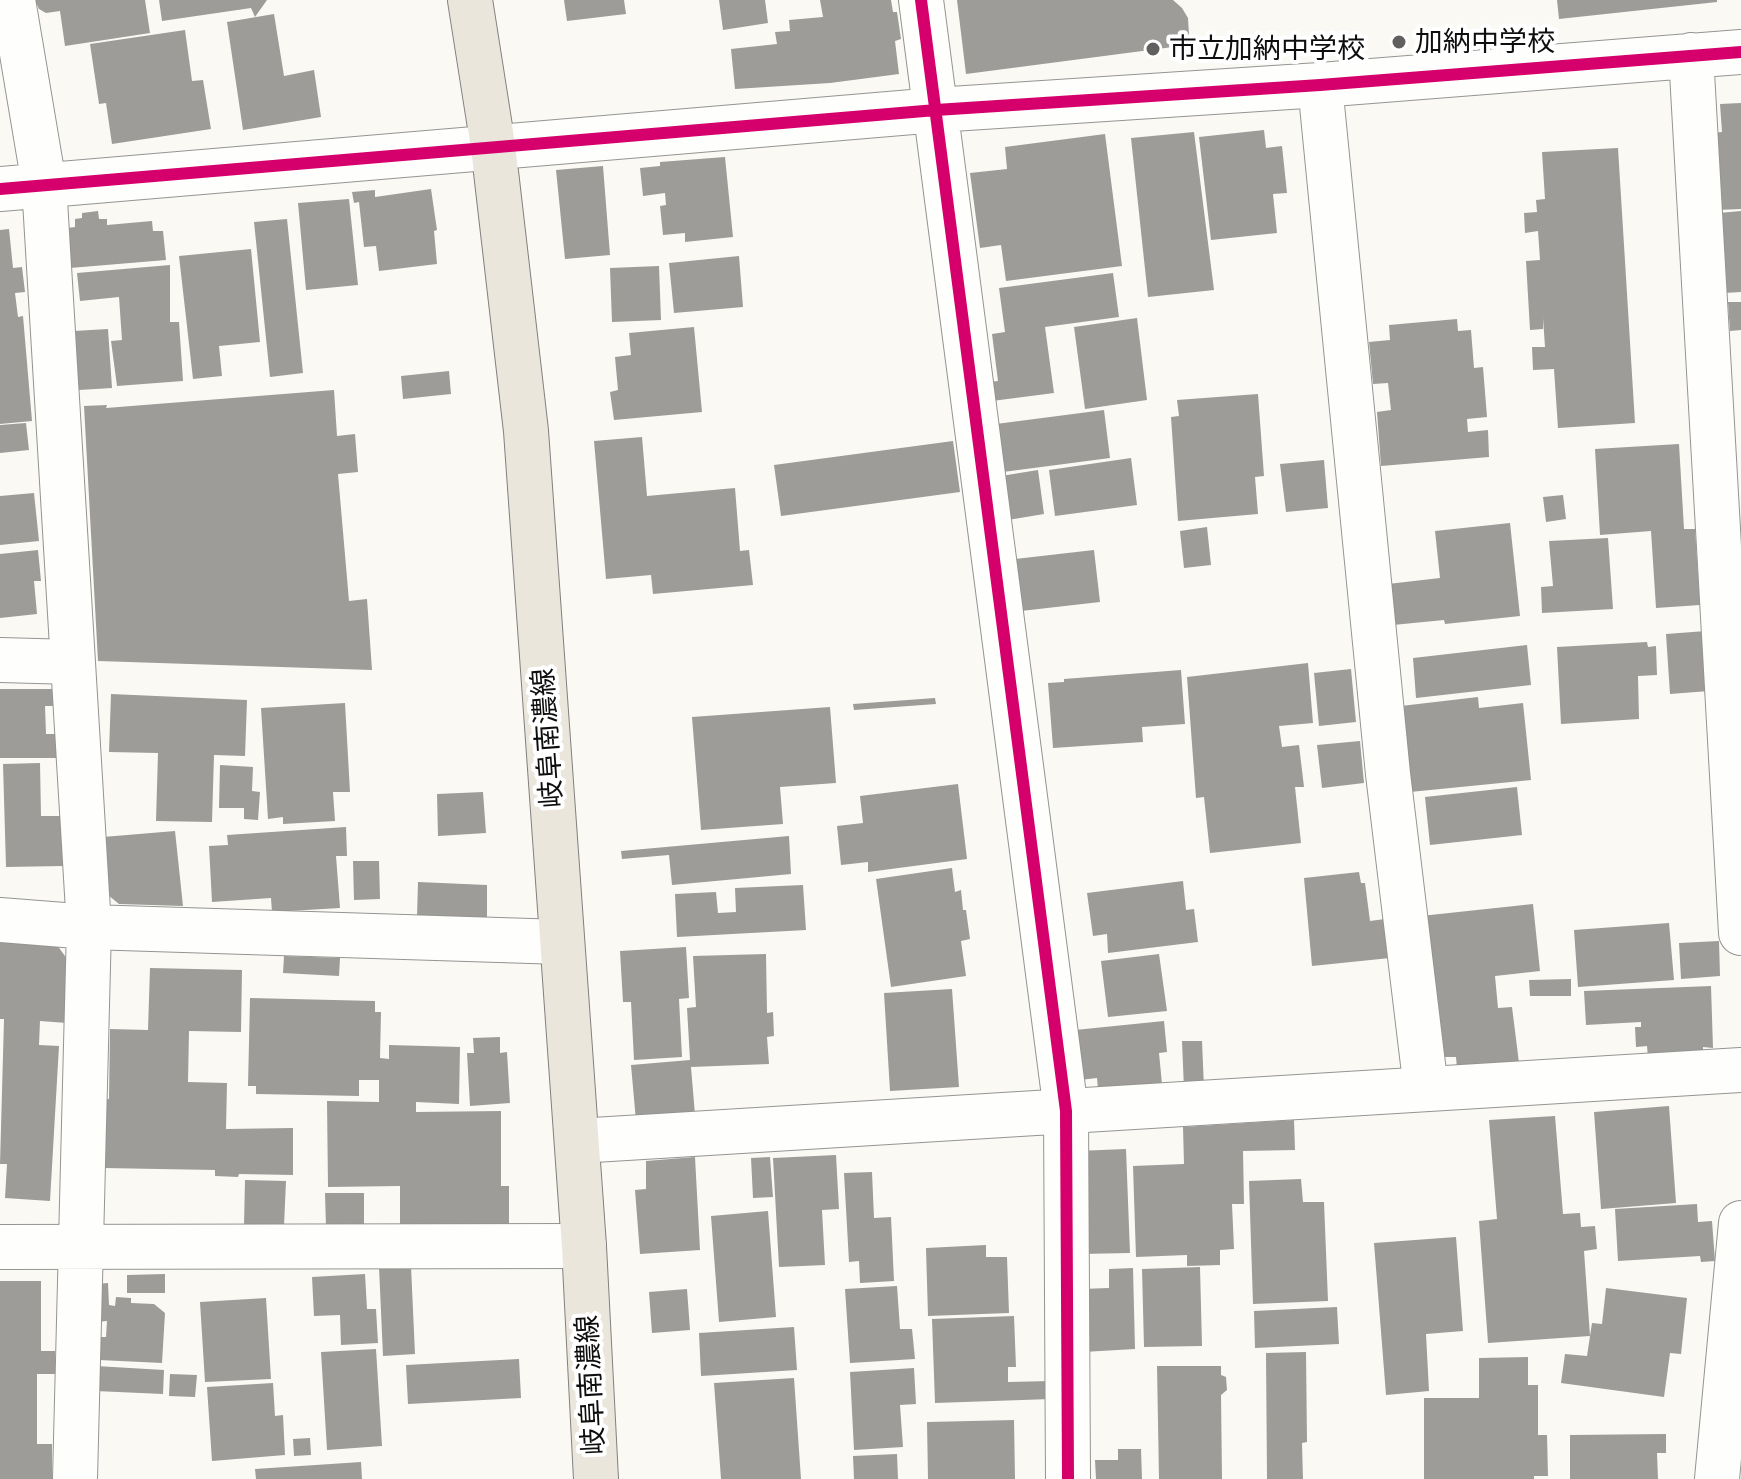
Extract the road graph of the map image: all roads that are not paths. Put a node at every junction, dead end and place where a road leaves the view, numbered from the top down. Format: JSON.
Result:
{"nodes":[{"id":1,"x":13,"y":0,"type":"edge"},
{"id":2,"x":470,"y":0,"type":"edge"},
{"id":3,"x":921,"y":0,"type":"edge"},
{"id":4,"x":1741,"y":52,"type":"edge"},
{"id":5,"x":1691,"y":55,"type":"junction"},
{"id":6,"x":1320,"y":85,"type":"junction"},
{"id":7,"x":936,"y":110,"type":"junction"},
{"id":8,"x":493,"y":146,"type":"junction"},
{"id":9,"x":44,"y":184,"type":"junction"},
{"id":10,"x":0,"y":189,"type":"edge"},
{"id":11,"x":0,"y":660,"type":"edge"},
{"id":12,"x":73,"y":662,"type":"junction"},
{"id":13,"x":0,"y":920,"type":"edge"},
{"id":14,"x":89,"y":927,"type":"junction"},
{"id":15,"x":1741,"y":933,"type":"edge"},
{"id":16,"x":562,"y":942,"type":"junction"},
{"id":17,"x":1741,"y":1070,"type":"edge"},
{"id":18,"x":1426,"y":1089,"type":"junction"},
{"id":19,"x":1066,"y":1111,"type":"junction"},
{"id":20,"x":577,"y":1141,"type":"junction"},
{"id":21,"x":1741,"y":1223,"type":"edge"},
{"id":22,"x":82,"y":1246,"type":"junction"},
{"id":23,"x":584,"y":1246,"type":"junction"},
{"id":24,"x":0,"y":1247,"type":"edge"},
{"id":25,"x":75,"y":1479,"type":"edge"},
{"id":26,"x":596,"y":1479,"type":"edge"},
{"id":27,"x":1068,"y":1479,"type":"edge"},
{"id":28,"x":1717,"y":1479,"type":"edge"}],
"edges":[{"from":1,"to":9,"type":"street"},
{"from":2,"to":8,"type":"main road","name":"岐阜南濃線"},
{"from":3,"to":7,"type":"street"},
{"from":4,"to":5,"type":"street"},
{"from":5,"to":6,"type":"street"},
{"from":5,"to":15,"type":"street"},
{"from":6,"to":7,"type":"street"},
{"from":6,"to":18,"type":"street"},
{"from":7,"to":8,"type":"street"},
{"from":7,"to":19,"type":"street"},
{"from":8,"to":9,"type":"street"},
{"from":8,"to":16,"type":"main road","name":"岐阜南濃線"},
{"from":9,"to":10,"type":"street"},
{"from":9,"to":12,"type":"street"},
{"from":11,"to":12,"type":"street"},
{"from":12,"to":14,"type":"street"},
{"from":13,"to":14,"type":"street"},
{"from":14,"to":16,"type":"street"},
{"from":14,"to":22,"type":"street"},
{"from":16,"to":20,"type":"main road","name":"岐阜南濃線"},
{"from":17,"to":18,"type":"street"},
{"from":18,"to":19,"type":"street"},
{"from":19,"to":20,"type":"street"},
{"from":19,"to":27,"type":"street"},
{"from":20,"to":23,"type":"main road","name":"岐阜南濃線"},
{"from":21,"to":28,"type":"street"},
{"from":22,"to":23,"type":"street"},
{"from":22,"to":24,"type":"street"},
{"from":22,"to":25,"type":"street"},
{"from":23,"to":26,"type":"main road","name":"岐阜南濃線"}]}
